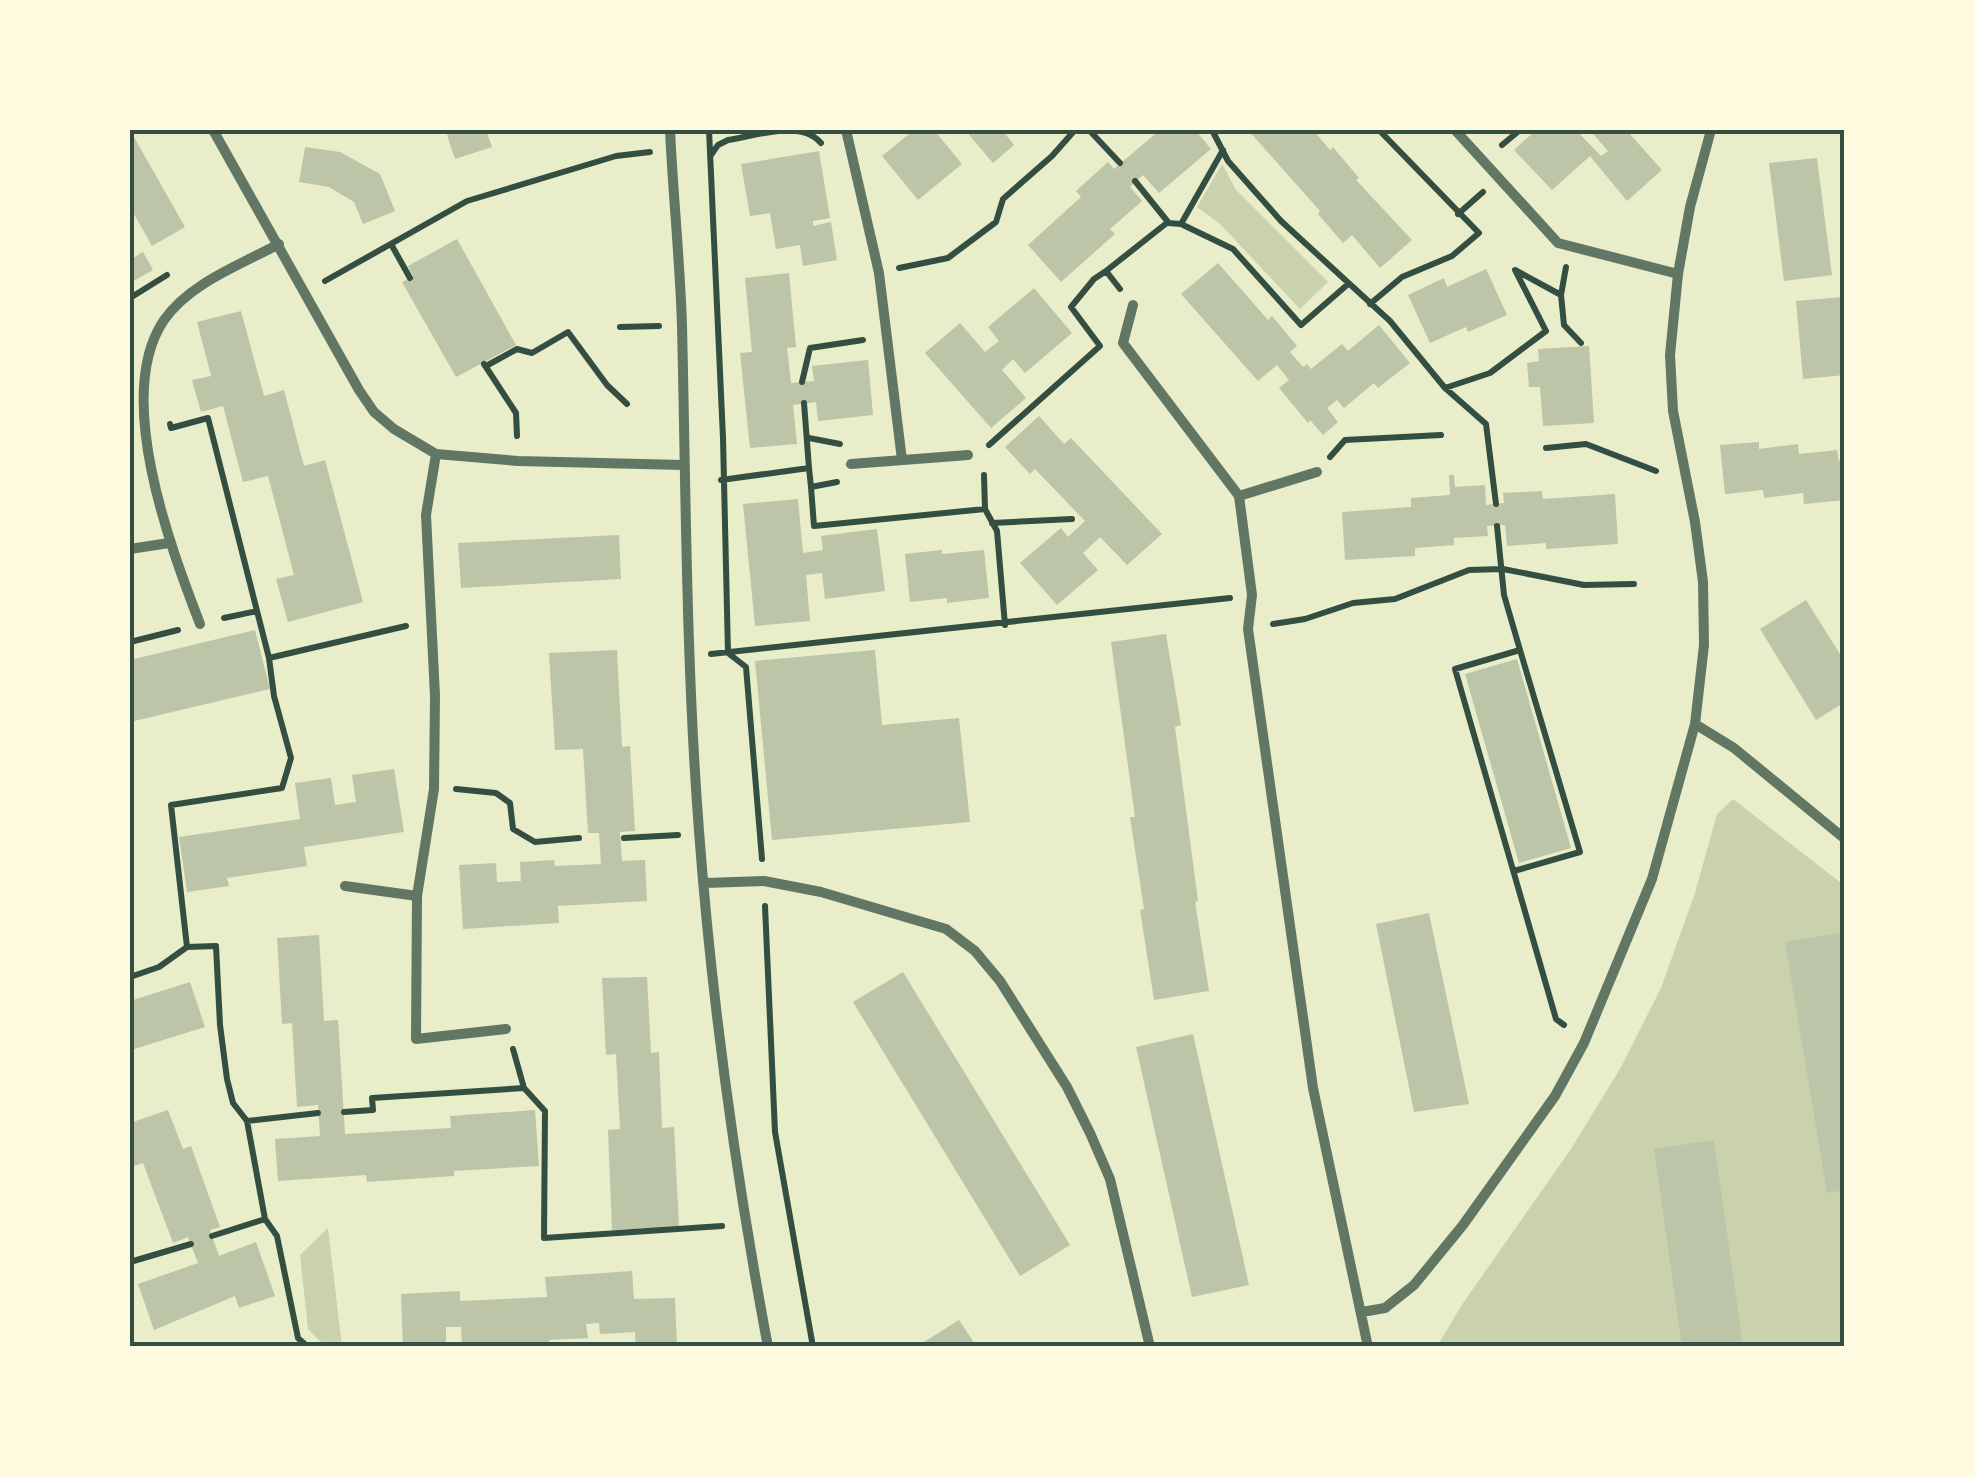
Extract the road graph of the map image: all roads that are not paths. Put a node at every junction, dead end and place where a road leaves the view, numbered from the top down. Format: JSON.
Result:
{"nodes":[{"id":1,"x":213,"y":130,"type":"edge"},
{"id":2,"x":670,"y":130,"type":"edge"},
{"id":3,"x":846,"y":130,"type":"edge"},
{"id":4,"x":1455,"y":130,"type":"edge"},
{"id":5,"x":1711,"y":130,"type":"edge"},
{"id":6,"x":279,"y":244,"type":"junction"},
{"id":7,"x":1678,"y":274,"type":"junction"},
{"id":8,"x":1133,"y":305,"type":"road end"},
{"id":9,"x":436,"y":454,"type":"junction"},
{"id":10,"x":968,"y":456,"type":"dead end"},
{"id":11,"x":902,"y":460,"type":"junction"},
{"id":12,"x":683,"y":464,"type":"junction"},
{"id":13,"x":851,"y":464,"type":"road end"},
{"id":14,"x":1317,"y":472,"type":"road end"},
{"id":15,"x":1239,"y":496,"type":"junction"},
{"id":16,"x":169,"y":542,"type":"junction"},
{"id":17,"x":130,"y":549,"type":"edge"},
{"id":18,"x":200,"y":624,"type":"road end"},
{"id":19,"x":1694,"y":724,"type":"junction"},
{"id":20,"x":1845,"y":839,"type":"edge"},
{"id":21,"x":704,"y":883,"type":"junction"},
{"id":22,"x":345,"y":886,"type":"dead end"},
{"id":23,"x":417,"y":896,"type":"junction"},
{"id":24,"x":506,"y":1028,"type":"road end"},
{"id":25,"x":1362,"y":1312,"type":"junction"},
{"id":26,"x":768,"y":1347,"type":"edge"},
{"id":27,"x":1150,"y":1347,"type":"edge"},
{"id":28,"x":1368,"y":1347,"type":"edge"}],
"edges":[{"from":1,"to":6,"type":"street"},
{"from":2,"to":12,"type":"street"},
{"from":3,"to":11,"type":"street"},
{"from":4,"to":7,"type":"street"},
{"from":5,"to":7,"type":"street"},
{"from":6,"to":9,"type":"street"},
{"from":6,"to":16,"type":"street"},
{"from":7,"to":19,"type":"street"},
{"from":8,"to":15,"type":"street"},
{"from":9,"to":12,"type":"street"},
{"from":9,"to":23,"type":"street"},
{"from":10,"to":11,"type":"street"},
{"from":11,"to":13,"type":"street"},
{"from":12,"to":21,"type":"street"},
{"from":14,"to":15,"type":"street"},
{"from":15,"to":25,"type":"street"},
{"from":16,"to":17,"type":"street"},
{"from":16,"to":18,"type":"street"},
{"from":19,"to":20,"type":"street"},
{"from":19,"to":25,"type":"street"},
{"from":21,"to":26,"type":"street"},
{"from":21,"to":27,"type":"street"},
{"from":22,"to":23,"type":"street"},
{"from":23,"to":24,"type":"street"},
{"from":25,"to":28,"type":"street"}]}
